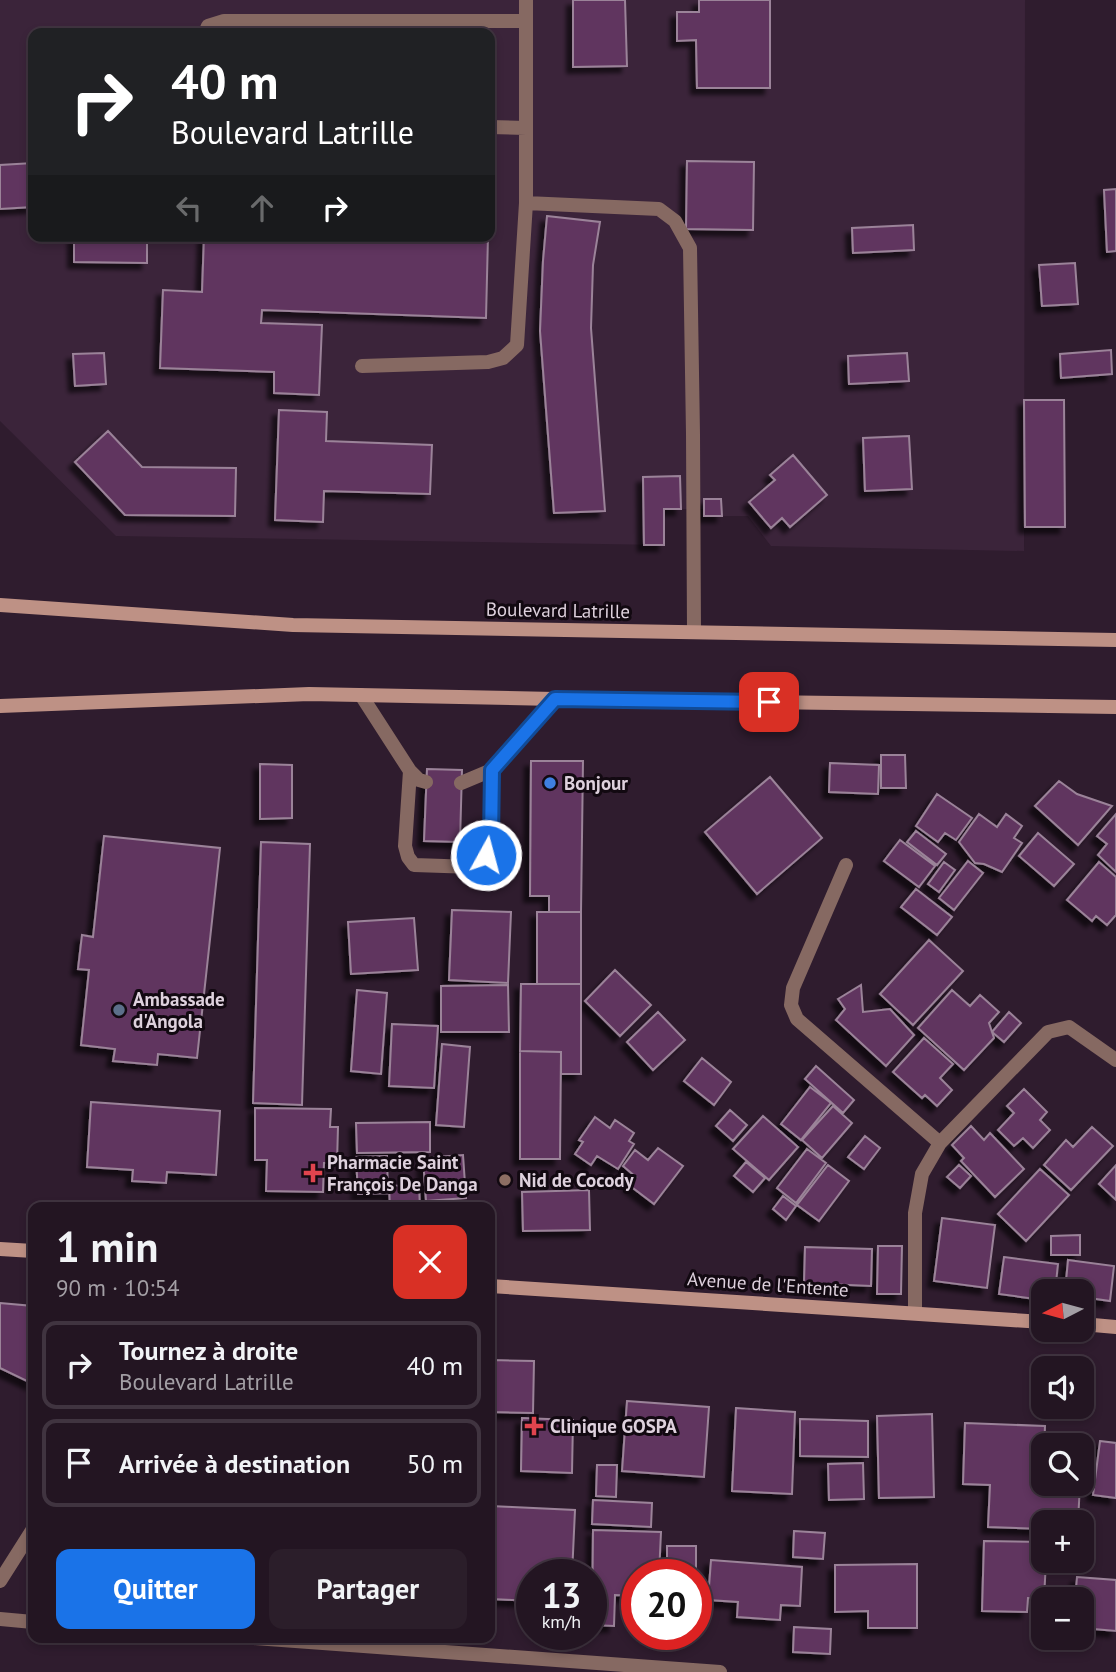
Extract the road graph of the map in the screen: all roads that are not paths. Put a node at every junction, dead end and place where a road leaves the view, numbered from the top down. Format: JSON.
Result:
{"nodes":[{"id":1,"x":526,"y":0,"type":"edge"},
{"id":2,"x":526,"y":21,"type":"junction"},
{"id":3,"x":207,"y":28,"type":"edge"},
{"id":4,"x":495,"y":127,"type":"edge"},
{"id":5,"x":526,"y":128,"type":"junction"},
{"id":6,"x":526,"y":203,"type":"junction"},
{"id":7,"x":362,"y":366,"type":"dead end"},
{"id":8,"x":0,"y":605,"type":"edge"},
{"id":9,"x":694,"y":632,"type":"junction"},
{"id":10,"x":1116,"y":640,"type":"edge"},
{"id":11,"x":361,"y":695,"type":"junction"},
{"id":12,"x":555,"y":699,"type":"junction"},
{"id":13,"x":0,"y":706,"type":"edge"},
{"id":14,"x":1116,"y":708,"type":"edge"},
{"id":15,"x":492,"y":770,"type":"junction"},
{"id":16,"x":410,"y":771,"type":"junction"},
{"id":17,"x":426,"y":782,"type":"dead end"},
{"id":18,"x":461,"y":783,"type":"dead end"},
{"id":19,"x":846,"y":865,"type":"dead end"},
{"id":20,"x":1116,"y":1060,"type":"edge"},
{"id":21,"x":940,"y":1143,"type":"junction"},
{"id":22,"x":0,"y":1249,"type":"edge"},
{"id":23,"x":28,"y":1251,"type":"edge"},
{"id":24,"x":495,"y":1286,"type":"edge"},
{"id":25,"x":915,"y":1313,"type":"junction"},
{"id":26,"x":1031,"y":1321,"type":"edge"},
{"id":27,"x":1094,"y":1325,"type":"edge"},
{"id":28,"x":1116,"y":1326,"type":"edge"},
{"id":29,"x":28,"y":1537,"type":"edge"},
{"id":30,"x":0,"y":1581,"type":"edge"},
{"id":31,"x":0,"y":1619,"type":"edge"},
{"id":32,"x":28,"y":1622,"type":"edge"},
{"id":33,"x":323,"y":1643,"type":"edge"},
{"id":34,"x":720,"y":1672,"type":"edge"}],
"edges":[{"from":1,"to":2,"type":"street"},
{"from":2,"to":3,"type":"street"},
{"from":2,"to":5,"type":"street"},
{"from":4,"to":5,"type":"street"},
{"from":5,"to":6,"type":"street"},
{"from":6,"to":7,"type":"street"},
{"from":6,"to":9,"type":"street"},
{"from":8,"to":9,"type":"main road","name":"Boulevard Latrille"},
{"from":9,"to":10,"type":"main road","name":"Boulevard Latrille"},
{"from":11,"to":12,"type":"main road"},
{"from":11,"to":13,"type":"main road"},
{"from":11,"to":16,"type":"street"},
{"from":12,"to":14,"type":"main road"},
{"from":12,"to":15,"type":"street"},
{"from":15,"to":16,"type":"street"},
{"from":15,"to":18,"type":"street"},
{"from":16,"to":17,"type":"street"},
{"from":19,"to":21,"type":"street"},
{"from":20,"to":21,"type":"street"},
{"from":21,"to":25,"type":"street"},
{"from":22,"to":23,"type":"main road"},
{"from":24,"to":25,"type":"main road","name":"Avenue de l'Entente"},
{"from":25,"to":26,"type":"main road","name":"Avenue de l'Entente"},
{"from":27,"to":28,"type":"main road"},
{"from":29,"to":30,"type":"street"},
{"from":31,"to":32,"type":"street"},
{"from":33,"to":34,"type":"street"}]}
